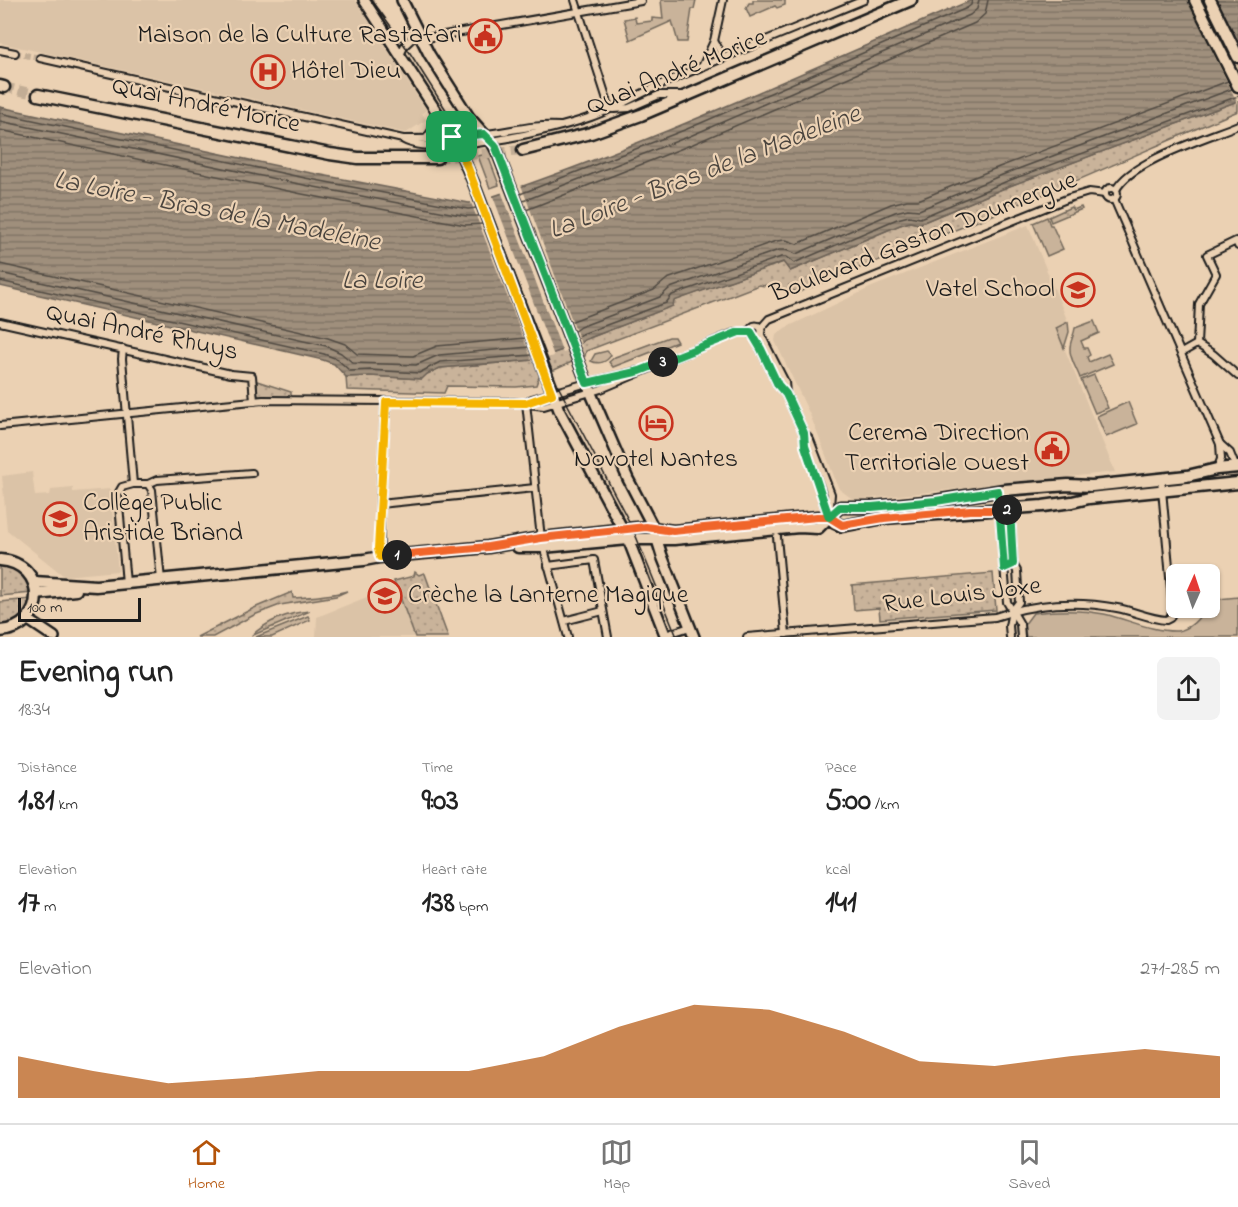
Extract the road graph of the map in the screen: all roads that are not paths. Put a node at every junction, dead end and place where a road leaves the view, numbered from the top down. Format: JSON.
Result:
{"nodes":[{"id":1,"x":364,"y":0,"type":"edge"},
{"id":2,"x":402,"y":0,"type":"edge"},
{"id":3,"x":575,"y":0,"type":"edge"},
{"id":4,"x":723,"y":0,"type":"edge"},
{"id":5,"x":864,"y":0,"type":"edge"},
{"id":6,"x":911,"y":0,"type":"edge"},
{"id":7,"x":1195,"y":0,"type":"edge"},
{"id":8,"x":1210,"y":0,"type":"edge"},
{"id":9,"x":640,"y":1,"type":"edge"},
{"id":10,"x":579,"y":11,"type":"junction"},
{"id":11,"x":420,"y":36,"type":"junction"},
{"id":12,"x":714,"y":41,"type":"junction"},
{"id":13,"x":0,"y":50,"type":"edge"},
{"id":14,"x":15,"y":53,"type":"tunnel mouth"},
{"id":15,"x":400,"y":55,"type":"junction"},
{"id":16,"x":1238,"y":57,"type":"edge"},
{"id":17,"x":40,"y":58,"type":"tunnel mouth"},
{"id":18,"x":724,"y":58,"type":"junction"},
{"id":19,"x":702,"y":67,"type":"junction"},
{"id":20,"x":1238,"y":86,"type":"edge"},
{"id":21,"x":38,"y":95,"type":"tunnel mouth"},
{"id":22,"x":688,"y":95,"type":"junction"},
{"id":23,"x":435,"y":109,"type":"junction"},
{"id":24,"x":610,"y":109,"type":"junction"},
{"id":25,"x":1238,"y":125,"type":"edge"},
{"id":26,"x":403,"y":139,"type":"junction"},
{"id":27,"x":426,"y":140,"type":"junction"},
{"id":28,"x":489,"y":140,"type":"junction"},
{"id":29,"x":456,"y":143,"type":"junction"},
{"id":30,"x":523,"y":150,"type":"tunnel mouth"},
{"id":31,"x":437,"y":158,"type":"tunnel mouth"},
{"id":32,"x":1116,"y":190,"type":"junction"},
{"id":33,"x":1105,"y":194,"type":"junction"},
{"id":34,"x":1114,"y":199,"type":"junction"},
{"id":35,"x":1238,"y":246,"type":"edge"},
{"id":36,"x":0,"y":322,"type":"edge"},
{"id":37,"x":757,"y":333,"type":"junction"},
{"id":38,"x":1197,"y":344,"type":"junction"},
{"id":39,"x":123,"y":349,"type":"junction"},
{"id":40,"x":1181,"y":352,"type":"junction"},
{"id":41,"x":1238,"y":376,"type":"edge"},
{"id":42,"x":588,"y":387,"type":"junction"},
{"id":43,"x":554,"y":398,"type":"junction"},
{"id":44,"x":254,"y":401,"type":"junction"},
{"id":45,"x":386,"y":402,"type":"junction"},
{"id":46,"x":526,"y":403,"type":"junction"},
{"id":47,"x":127,"y":414,"type":"junction"},
{"id":48,"x":0,"y":426,"type":"edge"},
{"id":49,"x":1220,"y":444,"type":"junction"},
{"id":50,"x":1237,"y":467,"type":"edge"},
{"id":51,"x":1217,"y":469,"type":"junction"},
{"id":52,"x":252,"y":473,"type":"dead end"},
{"id":53,"x":1238,"y":483,"type":"edge"},
{"id":54,"x":133,"y":484,"type":"junction"},
{"id":55,"x":148,"y":484,"type":"junction"},
{"id":56,"x":1162,"y":484,"type":"junction"},
{"id":57,"x":535,"y":488,"type":"junction"},
{"id":58,"x":998,"y":491,"type":"junction"},
{"id":59,"x":380,"y":504,"type":"junction"},
{"id":60,"x":1004,"y":510,"type":"junction"},
{"id":61,"x":829,"y":517,"type":"junction"},
{"id":62,"x":653,"y":527,"type":"junction"},
{"id":63,"x":626,"y":535,"type":"junction"},
{"id":64,"x":777,"y":537,"type":"dead end"},
{"id":65,"x":657,"y":540,"type":"junction"},
{"id":66,"x":542,"y":543,"type":"junction"},
{"id":67,"x":380,"y":557,"type":"junction"},
{"id":68,"x":0,"y":560,"type":"edge"},
{"id":69,"x":1013,"y":564,"type":"junction"},
{"id":70,"x":548,"y":566,"type":"junction"},
{"id":71,"x":1004,"y":568,"type":"junction"},
{"id":72,"x":161,"y":580,"type":"junction"},
{"id":73,"x":34,"y":582,"type":"junction"},
{"id":74,"x":126,"y":583,"type":"junction"},
{"id":75,"x":96,"y":586,"type":"junction"},
{"id":76,"x":36,"y":594,"type":"junction"},
{"id":77,"x":603,"y":611,"type":"junction"},
{"id":78,"x":1012,"y":611,"type":"junction"},
{"id":79,"x":27,"y":619,"type":"junction"},
{"id":80,"x":564,"y":621,"type":"junction"},
{"id":81,"x":690,"y":627,"type":"junction"},
{"id":82,"x":4,"y":633,"type":"edge"},
{"id":83,"x":786,"y":634,"type":"junction"},
{"id":84,"x":664,"y":636,"type":"edge"},
{"id":85,"x":54,"y":637,"type":"edge"},
{"id":86,"x":568,"y":637,"type":"edge"},
{"id":87,"x":608,"y":637,"type":"edge"},
{"id":88,"x":694,"y":637,"type":"edge"},
{"id":89,"x":747,"y":637,"type":"edge"},
{"id":90,"x":1010,"y":637,"type":"edge"},
{"id":91,"x":1021,"y":637,"type":"edge"}],
"edges":[{"from":1,"to":15,"type":"main road"},
{"from":2,"to":11,"type":"main road"},
{"from":3,"to":10,"type":"street"},
{"from":4,"to":12,"type":"street"},
{"from":5,"to":18,"type":"street"},
{"from":6,"to":22,"type":"main road","name":"Quai André Morice"},
{"from":7,"to":20,"type":"main road"},
{"from":8,"to":16,"type":"main road"},
{"from":9,"to":10,"type":"street"},
{"from":10,"to":11,"type":"street"},
{"from":10,"to":24,"type":"street"},
{"from":11,"to":15,"type":"street"},
{"from":11,"to":28,"type":"main road"},
{"from":12,"to":18,"type":"street"},
{"from":12,"to":19,"type":"street"},
{"from":13,"to":14,"type":"street"},
{"from":15,"to":23,"type":"main road"},
{"from":17,"to":26,"type":"street"},
{"from":18,"to":19,"type":"street"},
{"from":19,"to":24,"type":"street"},
{"from":21,"to":31,"type":"main road","name":"Quai André Morice"},
{"from":22,"to":24,"type":"street"},
{"from":22,"to":30,"type":"main road","name":"Quai André Morice"},
{"from":23,"to":27,"type":"street"},
{"from":23,"to":29,"type":"main road"},
{"from":24,"to":28,"type":"street"},
{"from":25,"to":32,"type":"street","name":"Boulevard Gaston Doumergue"},
{"from":26,"to":27,"type":"street"},
{"from":26,"to":29,"type":"street"},
{"from":27,"to":29,"type":"street"},
{"from":28,"to":29,"type":"street"},
{"from":28,"to":42,"type":"main road","bridge":true},
{"from":29,"to":43,"type":"main road","bridge":true},
{"from":32,"to":33,"type":"street"},
{"from":32,"to":34,"type":"street"},
{"from":33,"to":34,"type":"street"},
{"from":33,"to":37,"type":"street","name":"Boulevard Gaston Doumergue"},
{"from":34,"to":40,"type":"street"},
{"from":35,"to":38,"type":"street"},
{"from":36,"to":39,"type":"street","name":"Quai André Rhuys"},
{"from":37,"to":42,"type":"street","name":"Boulevard Gaston Doumergue"},
{"from":37,"to":61,"type":"street"},
{"from":38,"to":40,"type":"street"},
{"from":38,"to":41,"type":"street"},
{"from":39,"to":44,"type":"street","name":"Quai André Rhuys"},
{"from":39,"to":47,"type":"street"},
{"from":40,"to":49,"type":"street"},
{"from":42,"to":43,"type":"street","name":"Boulevard Gaston Doumergue"},
{"from":42,"to":62,"type":"main road"},
{"from":43,"to":46,"type":"street","name":"Boulevard Gaston Doumergue"},
{"from":43,"to":63,"type":"main road"},
{"from":44,"to":45,"type":"street","name":"Boulevard Gaston Doumergue"},
{"from":44,"to":47,"type":"street","name":"Boulevard Gaston Doumergue"},
{"from":45,"to":46,"type":"street","name":"Boulevard Gaston Doumergue"},
{"from":45,"to":59,"type":"street"},
{"from":46,"to":57,"type":"street"},
{"from":47,"to":48,"type":"street","name":"Boulevard Gaston Doumergue"},
{"from":47,"to":54,"type":"street"},
{"from":49,"to":50,"type":"street"},
{"from":49,"to":51,"type":"street"},
{"from":50,"to":51,"type":"main road"},
{"from":51,"to":56,"type":"main road"},
{"from":52,"to":55,"type":"street"},
{"from":53,"to":56,"type":"main road"},
{"from":54,"to":55,"type":"street"},
{"from":54,"to":74,"type":"street"},
{"from":55,"to":72,"type":"street"},
{"from":56,"to":58,"type":"main road"},
{"from":56,"to":60,"type":"main road"},
{"from":56,"to":78,"type":"street","name":"Rue Louis Joxe"},
{"from":57,"to":59,"type":"street"},
{"from":57,"to":66,"type":"street"},
{"from":58,"to":60,"type":"street"},
{"from":58,"to":61,"type":"main road"},
{"from":59,"to":67,"type":"street"},
{"from":60,"to":61,"type":"main road"},
{"from":60,"to":69,"type":"street"},
{"from":60,"to":71,"type":"street"},
{"from":61,"to":62,"type":"main road"},
{"from":61,"to":65,"type":"main road"},
{"from":62,"to":63,"type":"main road"},
{"from":62,"to":65,"type":"main road"},
{"from":63,"to":65,"type":"main road"},
{"from":63,"to":66,"type":"main road"},
{"from":63,"to":84,"type":"main road"},
{"from":64,"to":83,"type":"street"},
{"from":65,"to":81,"type":"main road"},
{"from":66,"to":67,"type":"main road"},
{"from":66,"to":70,"type":"street"},
{"from":67,"to":72,"type":"main road"},
{"from":68,"to":73,"type":"main road"},
{"from":69,"to":71,"type":"street"},
{"from":69,"to":78,"type":"street"},
{"from":70,"to":77,"type":"street"},
{"from":70,"to":80,"type":"street"},
{"from":71,"to":78,"type":"street"},
{"from":72,"to":74,"type":"main road"},
{"from":73,"to":75,"type":"main road"},
{"from":73,"to":76,"type":"main road"},
{"from":74,"to":75,"type":"main road"},
{"from":75,"to":76,"type":"main road"},
{"from":76,"to":79,"type":"main road"},
{"from":77,"to":80,"type":"street"},
{"from":77,"to":87,"type":"street"},
{"from":78,"to":83,"type":"street","name":"Rue Louis Joxe"},
{"from":78,"to":90,"type":"street"},
{"from":78,"to":91,"type":"street"},
{"from":79,"to":82,"type":"main road"},
{"from":79,"to":85,"type":"main road"},
{"from":80,"to":86,"type":"street"},
{"from":81,"to":84,"type":"street"},
{"from":81,"to":88,"type":"main road"},
{"from":83,"to":89,"type":"street","name":"Rue Louis Joxe"}]}
